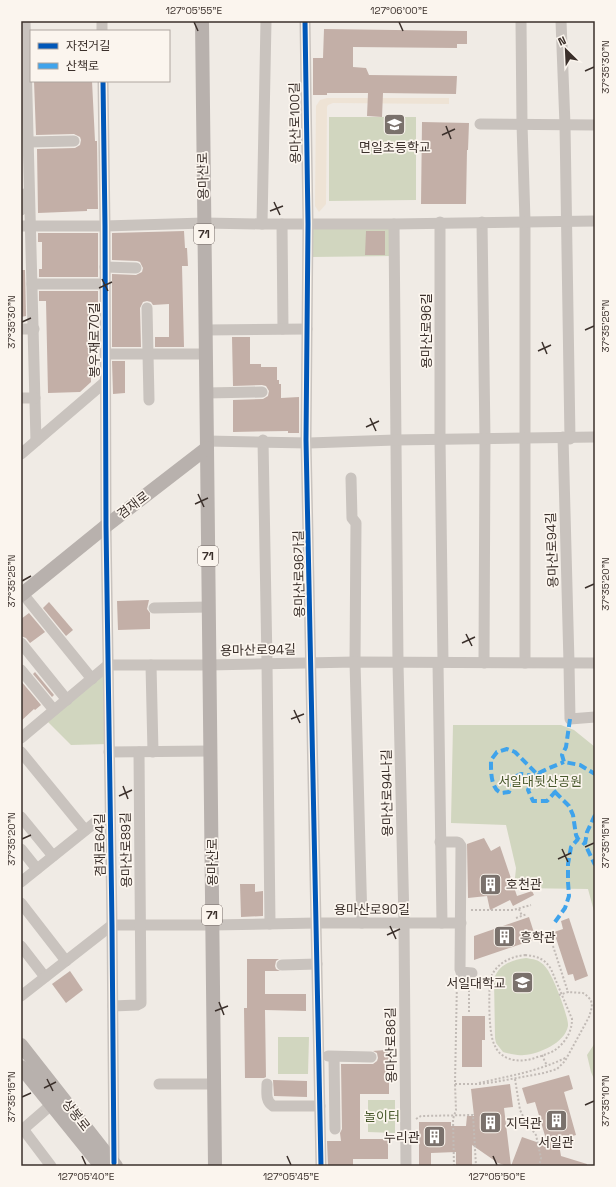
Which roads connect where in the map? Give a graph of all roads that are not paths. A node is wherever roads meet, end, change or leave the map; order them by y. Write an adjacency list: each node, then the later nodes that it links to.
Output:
1 (25, 21): 7 (street)
2 (202, 21): 23 (main road, 용마산로 / 71)
3 (266, 21): 24 (street)
4 (305, 21): 26 (street, 용마산로100길)
5 (521, 21): 11 (street)
6 (560, 21): 12 (street, 용마산로94길)
7 (29, 62): 15 (street)
8 (103, 82): 29 (street, 봉우재로70길)
9 (21, 109): 17 (street)
10 (480, 124): 11 (street)
11 (522, 124): 12 (street); 18 (street)
12 (565, 125): 13 (street); 19 (street, 용마산로94길)
13 (595, 125)
14 (74, 141): 15 (street)
15 (29, 142): 28 (street)
16 (317, 209): 26 (street)
17 (21, 210)
18 (525, 221): 19 (street); 22 (street); 50 (street, 용마산로94길)
19 (566, 221): 20 (street); 51 (street, 용마산로94길)
20 (595, 221)
21 (440, 222): 22 (street); 27 (street); 54 (street, 용마산로96길)
22 (482, 222): 52 (street)
23 (204, 223): 24 (street); 29 (street); 39 (main road, 용마산로 / 71)
24 (262, 224): 25 (street)
25 (282, 224): 26 (street); 37 (street)
26 (308, 224): 27 (street); 38 (street, 용마산로96가길)
27 (394, 224): 53 (street)
28 (26, 226): 29 (street); 32 (street)
29 (105, 226): 30 (street, 봉우재로70길)
30 (105, 268): 31 (street); 33 (street, 봉우재로70길)
31 (136, 268)
32 (32, 284): 33 (street, 봉우재로70길); 36 (street)
33 (105, 284): 40 (street, 봉우재로70길)
34 (147, 308): 41 (street)
35 (21, 329): 36 (street)
36 (34, 329): 47 (street)
37 (283, 329): 38 (street); 39 (street)
38 (307, 329): 57 (street, 용마산로96가길)
39 (205, 330): 42 (main road, 용마산로 / 71)
40 (105, 354): 41 (street); 43 (street, 봉우재로70길)
41 (148, 354): 42 (street); 48 (street)
42 (206, 354): 45 (main road, 용마산로 / 71)
43 (105, 382): 55 (street); 61 (street, 봉우재로70길)
44 (262, 392): 45 (street)
45 (206, 393): 58 (main road, 용마산로 / 71)
46 (21, 398): 47 (street)
47 (35, 398): 55 (street)
48 (149, 400)
49 (595, 437): 51 (street)
50 (525, 438): 51 (street); 52 (street); 72 (street, 용마산로94길)
51 (568, 438): 73 (street, 용마산로94길)
52 (486, 439): 54 (street); 71 (street)
53 (395, 440): 54 (street); 57 (street); 70 (street)
54 (440, 440): 68 (street)
55 (36, 441): 59 (street)
56 (263, 441): 57 (street); 58 (street); 69 (street)
57 (306, 443): 66 (street, 용마산로96가길)
58 (207, 445): 61 (main road, 겸재로); 63 (main road, 용마산로 / 71)
59 (21, 454)
60 (351, 478): 67 (street)
61 (106, 526): 62 (main road, 겸재로); 75 (street, 겸재로64길)
62 (22, 594): 79 (street, 겸재로)
63 (209, 607): 64 (street); 77 (main road, 용마산로 / 71)
64 (154, 608)
65 (21, 644): 80 (street)
66 (312, 662): 67 (street, 용마산로94길); 69 (street, 용마산로94길); 98 (street, 용마산로96가길)
67 (356, 662): 70 (street, 용마산로94길); 99 (street)
68 (440, 662): 70 (street, 용마산로94길); 71 (street, 용마산로94길); 92 (street)
69 (267, 663): 77 (street, 용마산로94길); 103 (street)
70 (398, 663): 100 (street, 용마산로94나길)
71 (484, 663): 72 (street, 용마산로94길)
72 (525, 663): 73 (street, 용마산로94길)
73 (569, 663): 74 (street, 용마산로94길); 82 (street, 용마산로94길)
74 (595, 663)
75 (108, 665): 76 (street, 용마산로94길); 79 (street); 86 (street, 겸재로64길)
76 (151, 665): 77 (street, 용마산로94길); 88 (street)
77 (209, 665): 84 (main road, 용마산로 / 71)
78 (21, 670): 81 (street)
79 (92, 679): 80 (street)
80 (67, 700): 81 (street)
81 (54, 710): 83 (street)
82 (595, 717)
83 (22, 736)
84 (210, 751): 88 (street); 106 (main road, 용마산로 / 71)
85 (21, 752): 91 (street)
86 (109, 752): 87 (street); 90 (street, 겸재로64길)
87 (139, 752): 88 (street); 105 (street, 용마산로89길)
88 (153, 752)
89 (21, 817): 94 (street)
90 (110, 819): 91 (street, 겸재로64길); 104 (street, 겸재로64길)
91 (85, 830): 94 (street, 겸재로64길)
92 (440, 842): 101 (street); 102 (street)
93 (21, 849): 95 (street)
94 (53, 856): 95 (street, 겸재로64길)
95 (37, 869): 96 (street, 겸재로64길)
96 (21, 882)
97 (21, 903): 108 (street)
98 (316, 923): 99 (street, 용마산로90길); 103 (street, 용마산로90길); 109 (street, 용마산로96가길)
99 (362, 923): 100 (street, 용마산로90길)
100 (404, 923): 101 (street, 용마산로90길); 131 (street, 용마산로86길)
101 (442, 923): 102 (street, 용마산로90길)
102 (460, 923): 111 (street)
103 (270, 924): 106 (street, 용마산로90길)
104 (112, 925): 105 (street); 108 (street); 114 (street, 겸재로64길)
105 (140, 925): 106 (street); 114 (street, 용마산로89길)
106 (212, 925): 121 (main road, 용마산로 / 71)
107 (21, 946): 112 (street)
108 (66, 961): 112 (street)
109 (316, 964): 110 (street); 116 (street, 용마산로96가길)
110 (282, 965)
111 (471, 975)
112 (45, 977): 113 (street)
113 (21, 996)
114 (113, 1006): 127 (street, 겸재로64길)
115 (21, 1045): 127 (main road, 상봉로)
116 (318, 1056): 117 (street); 124 (street, 용마산로96가길)
117 (334, 1056): 118 (street); 125 (street)
118 (371, 1057)
119 (21, 1067): 123 (main road, 상봉로)
120 (159, 1084): 121 (street)
121 (214, 1084): 129 (main road, 용마산로 / 71)
122 (267, 1084): 124 (street)
123 (51, 1105): 126 (street); 127 (main road, 상봉로)
124 (320, 1106): 130 (street, 용마산로96가길)
125 (335, 1129)
126 (22, 1130): 128 (street)
127 (110, 1165)
128 (51, 1166)
129 (215, 1166)
130 (321, 1166)
131 (406, 1166)

